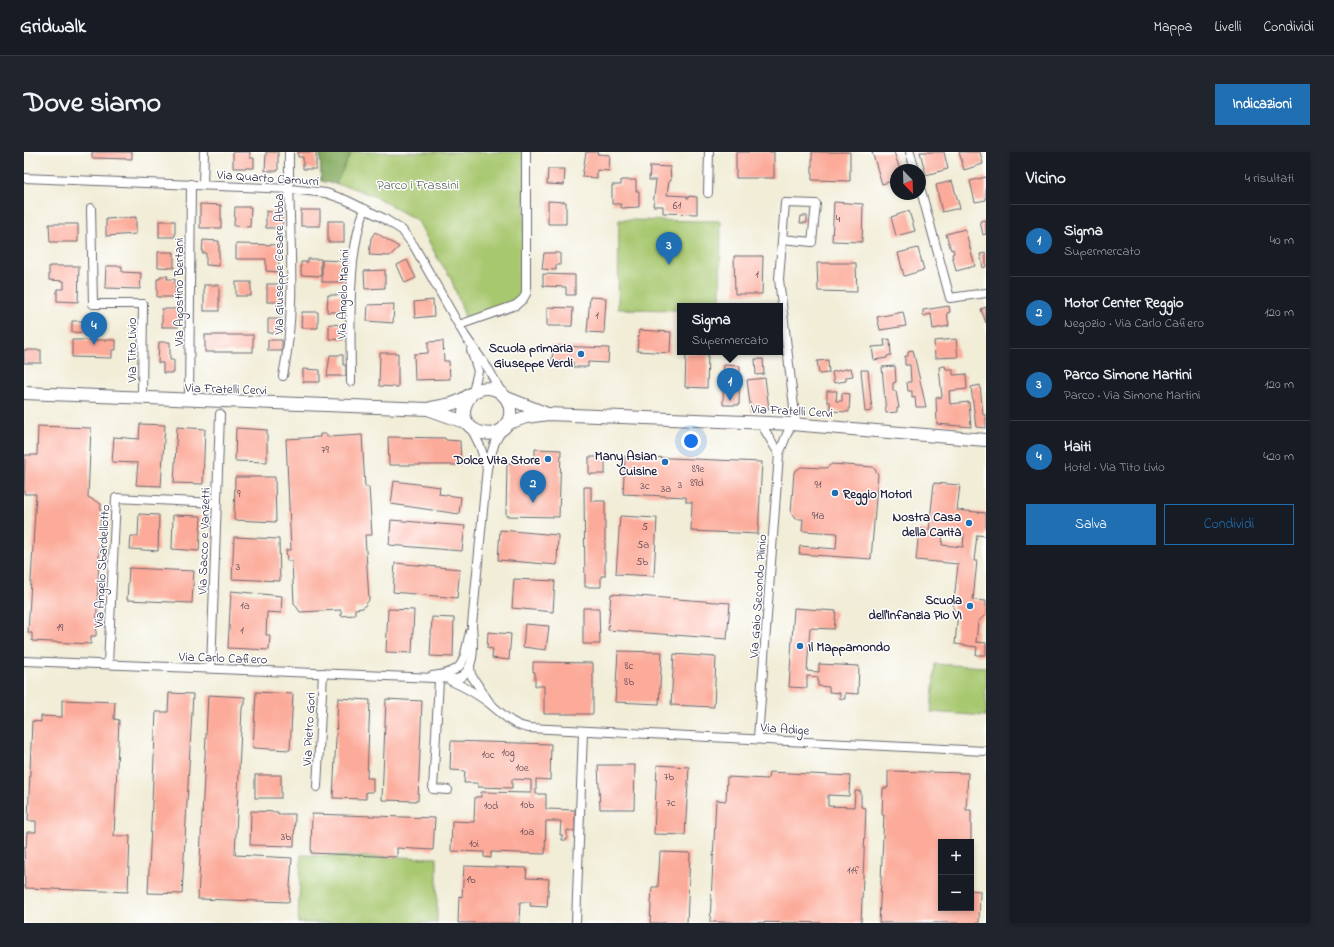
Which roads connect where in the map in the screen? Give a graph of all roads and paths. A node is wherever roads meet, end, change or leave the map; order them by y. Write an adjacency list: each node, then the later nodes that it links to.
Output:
1 (204, 152): 9 (street)
2 (289, 152): 10 (street, Via Giuseppe Cesare Abba)
3 (526, 152): 19 (street)
4 (709, 152): 11 (street)
5 (910, 152): 6 (street)
6 (913, 164)
7 (24, 178): 8 (street, Via Quarto Camurri)
8 (192, 184): 9 (street, Via Quarto Camurri); 27 (street, Via Agostino Bertani)
9 (203, 184): 10 (street, Via Quarto Camurri)
10 (290, 189): 14 (street, Via Quarto Camurri); 21 (street, Via Giuseppe Cesare Abba)
11 (708, 193)
12 (924, 200): 16 (street)
13 (91, 208): 26 (street, Via Tito Livio)
14 (365, 209): 19 (street, Via Quarto Camurri); 22 (street, Via Angelo Manini)
15 (782, 239): 15 (street); 17 (street)
16 (986, 293)
17 (781, 303)
18 (783, 320): 32 (street)
19 (459, 325): 20 (street, Via Quarto Camurri)
20 (465, 336): 24 (street, Via Quarto Camurri); 25 (street, Via Quarto Camurri)
21 (283, 376)
22 (351, 382)
23 (24, 393): 26 (main road, Via Fratelli Cervi)
24 (472, 393): 25 (main road, Via Fratelli Cervi); 28 (main road, Via Fratelli Cervi); 33 (main road)
25 (504, 395): 30 (main road, Via Fratelli Cervi); 34 (main road)
26 (142, 398): 27 (main road, Via Fratelli Cervi)
27 (189, 401): 28 (main road, Via Fratelli Cervi)
28 (428, 409): 33 (main road, Via Fratelli Cervi)
29 (220, 414): 38 (street, Via Sacco e Vanzetti)
30 (548, 414): 31 (main road, Via Fratelli Cervi); 34 (main road, Via Fratelli Cervi)
31 (760, 422): 32 (main road, Via Fratelli Cervi); 36 (street)
32 (793, 424): 35 (main road, Via Fratelli Cervi); 36 (street, Via Gaio Secondo Plinio)
33 (469, 425): 34 (main road, Via Fratelli Cervi); 37 (street, Via Carlo Cafiero)
34 (505, 426): 37 (street, Via Carlo Cafiero)
35 (986, 440)
36 (778, 454): 50 (street, Via Gaio Secondo Plinio)
37 (487, 468): 39 (street, Via Carlo Cafiero)
38 (216, 503): 41 (street, Via Angelo Sbardellotto); 43 (street, Via Sacco e Vanzetti)
39 (472, 625): 42 (street, Via Carlo Cafiero); 45 (street, Via Carlo Cafiero)
40 (24, 661): 41 (street, Via Carlo Cafiero)
41 (108, 664): 43 (street, Via Carlo Cafiero)
42 (470, 667): 47 (street, Via Carlo Cafiero); 48 (street, Via Adige)
43 (211, 668): 44 (street, Via Carlo Cafiero)
44 (323, 673): 45 (street, Via Carlo Cafiero); 52 (street, Via Pietro Gori)
45 (422, 677): 46 (street, Via Carlo Cafiero)
46 (439, 680): 47 (street, Via Carlo Cafiero); 53 (street)
47 (450, 680): 48 (street, Via Adige)
48 (490, 704): 49 (street, Via Adige)
49 (583, 732): 50 (street, Via Adige); 54 (street)
50 (758, 738): 51 (street, Via Adige)
51 (986, 749)
52 (317, 787)
53 (448, 790)
54 (576, 923)

